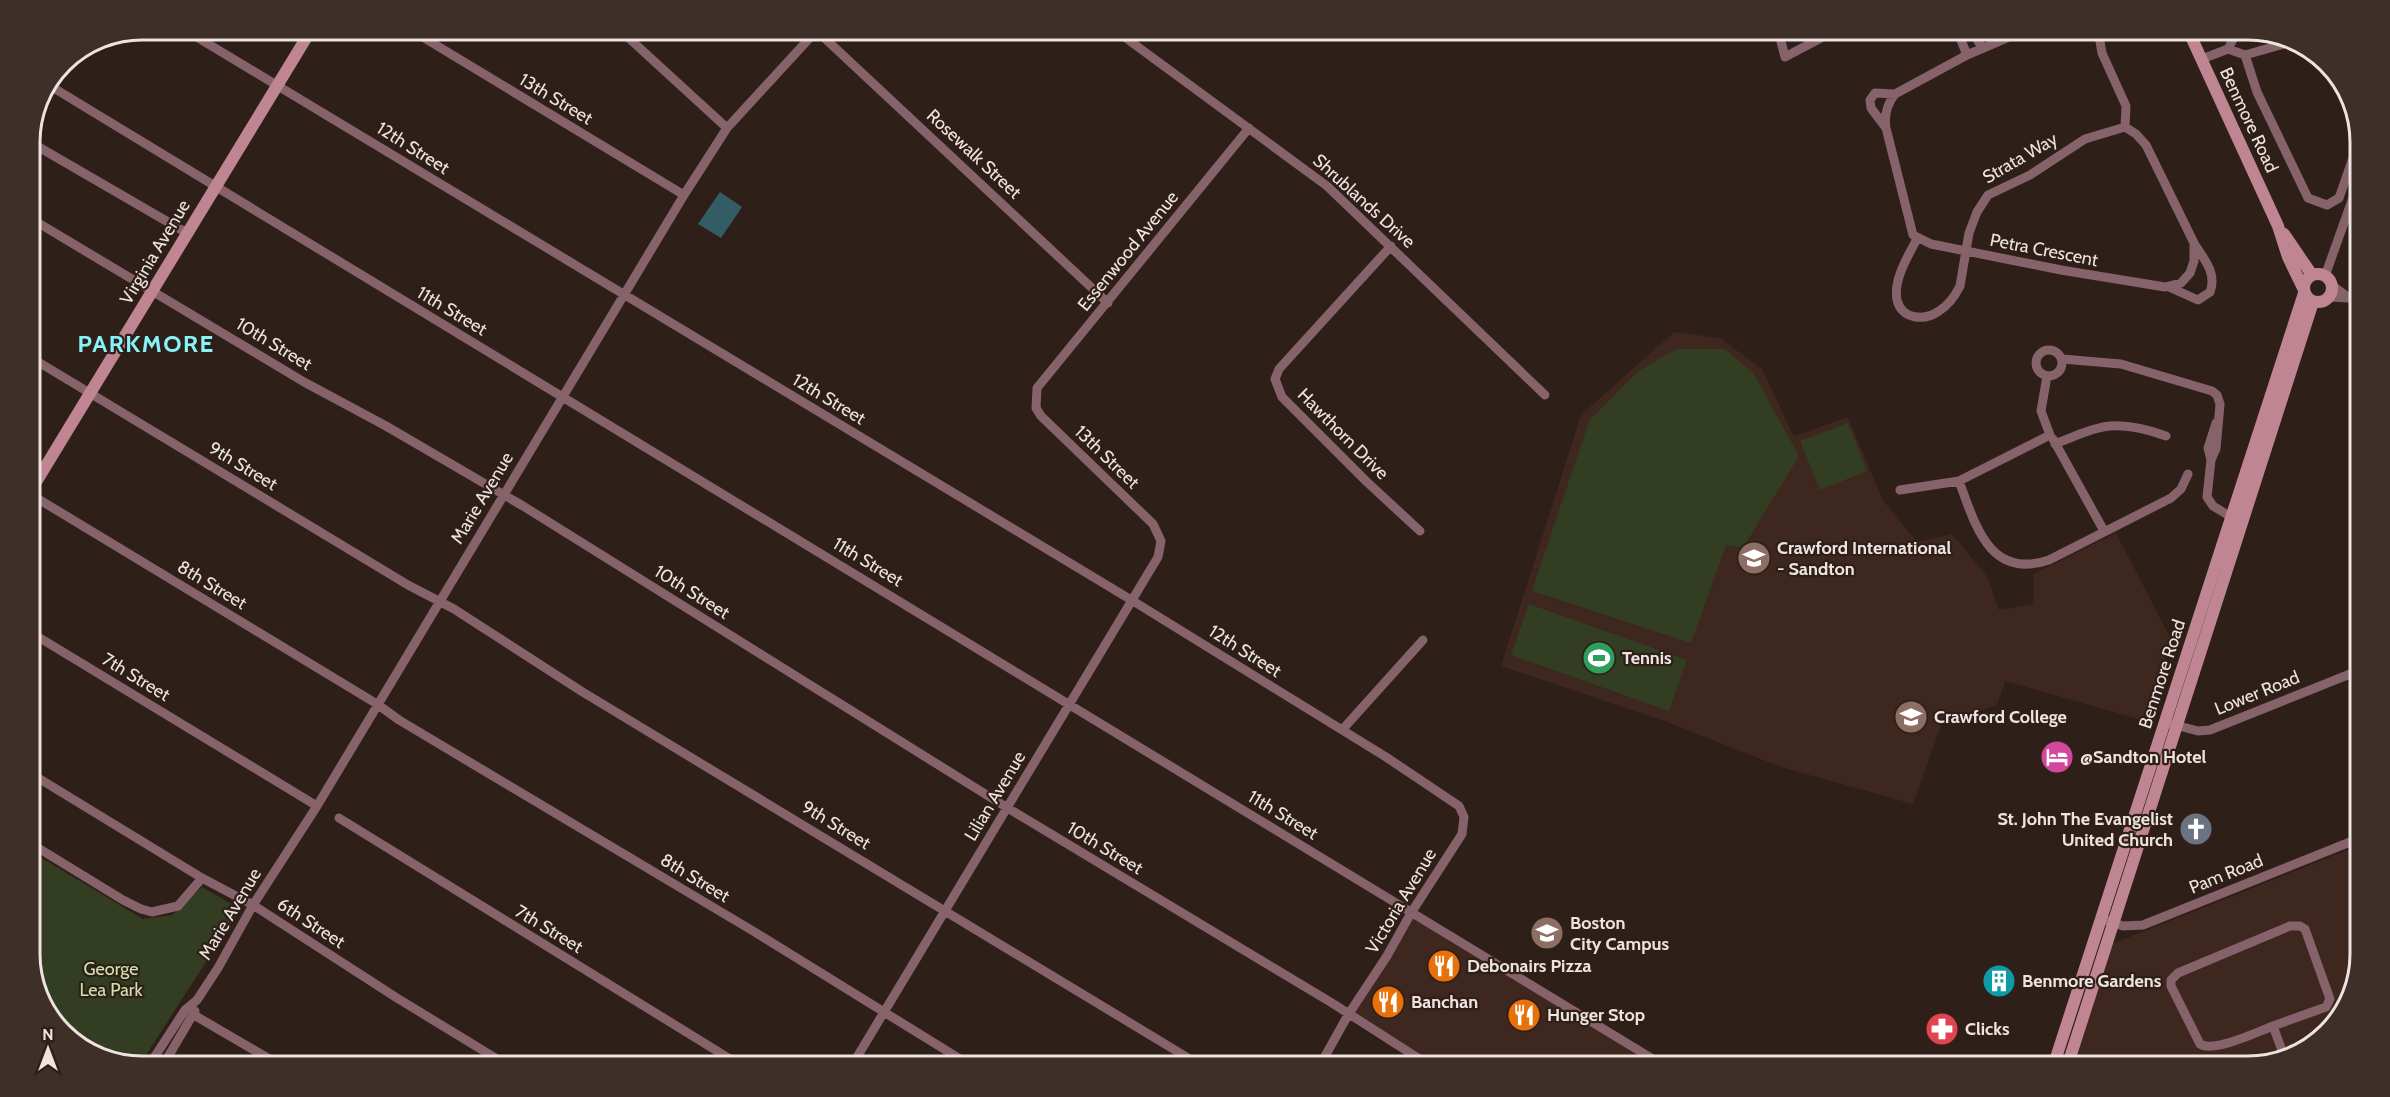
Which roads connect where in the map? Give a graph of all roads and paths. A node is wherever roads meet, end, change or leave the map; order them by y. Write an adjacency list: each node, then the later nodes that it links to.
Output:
1 (202, 40): 22 (street, 12th Street)
2 (305, 40): 22 (street, Virginia Avenue)
3 (428, 40): 32 (street, 13th Street)
4 (631, 40): 26 (street)
5 (808, 40): 26 (street, Marie Avenue)
6 (828, 40): 48 (street, Rosewalk Street)
7 (1128, 40): 27 (street, Shrublands Drive)
8 (1781, 40): 9 (street)
9 (1817, 40)
10 (1961, 40): 19 (street)
11 (1978, 40): 17 (street)
12 (2002, 40): 17 (street)
13 (2100, 40): 25 (street)
14 (2193, 40): 21 (street, Benmore Road)
15 (2233, 40): 18 (street)
16 (2279, 45): 20 (street)
17 (1982, 49): 19 (street)
18 (2228, 49): 20 (street); 21 (street)
19 (1967, 55): 24 (street)
20 (2245, 55): 30 (street)
21 (2202, 59): 35 (street, Benmore Road)
22 (278, 86): 31 (street, Virginia Avenue); 45 (street, 12th Street)
23 (56, 89): 31 (street, 11th Street)
24 (1895, 94): 28 (street); 28 (street)
25 (2125, 127): 38 (street); 40 (street, Strata Way)
26 (727, 128): 32 (street, Marie Avenue)
27 (1248, 128): 39 (street, Shrublands Drive); 48 (street, Essenwood Avenue)
28 (1886, 128): 37 (street)
29 (41, 147): 36 (street)
30 (2349, 169)
31 (216, 187): 36 (street, Virginia Avenue); 55 (street, 11th Street)
32 (684, 195): 45 (street, Marie Avenue)
33 (2349, 211): 41 (street)
34 (41, 225): 44 (street, 10th Street)
35 (2278, 226): 41 (street, Benmore Road); 43 (street, Benmore Road)
36 (187, 233): 44 (street, Virginia Avenue)
37 (1917, 239): 40 (street, Petra Crescent); 40 (street)
38 (2194, 243): 42 (street); 42 (street, Petra Crescent)
39 (1391, 246): 54 (street, Shrublands Drive); 66 (street, Hawthorn Drive)
40 (1966, 251): 42 (street, Petra Crescent)
41 (2325, 283): 43 (street); 46 (street); 47 (street)
42 (2169, 287)
43 (2304, 290): 47 (street); 65 (street, Benmore Road)
44 (153, 291): 52 (street, Virginia Avenue); 63 (street, 10th Street)
45 (625, 295): 55 (street, Marie Avenue); 69 (street, 12th Street)
46 (2349, 298)
47 (2313, 302): 65 (street, Benmore Road)
48 (1108, 303): 53 (street, Essenwood Avenue)
49 (2062, 359): 51 (street); 51 (street); 65 (street)
50 (41, 364): 52 (street, 9th Street)
51 (2047, 376): 56 (street)
52 (91, 394): 60 (street, Virginia Avenue); 70 (street, 9th Street)
53 (1035, 395): 68 (street, 13th Street)
54 (1545, 395)
55 (563, 397): 63 (street, Marie Avenue); 75 (street, 11th Street)
56 (2050, 435): 58 (street); 61 (street)
57 (2166, 436): 58 (street)
58 (2055, 444): 67 (street)
59 (2188, 474): 67 (street)
60 (41, 475)
61 (1959, 481): 62 (street); 67 (street)
62 (1900, 490)
63 (503, 495): 70 (street, Marie Avenue); 81 (street, 10th Street)
64 (41, 500): 74 (street, 8th Street)
65 (2237, 520): 76 (street, Benmore Road)
66 (1420, 531)
67 (2104, 531)
68 (1161, 541): 69 (street, Lilian Avenue)
69 (1133, 601): 75 (street, Lilian Avenue); 77 (street, 12th Street)
70 (439, 602): 74 (street, Marie Avenue); 87 (street, 9th Street)
71 (41, 640): 80 (street, 7th Street)
72 (1423, 640): 77 (street)
73 (2350, 674): 76 (street, Lower Road)
74 (377, 704): 80 (street, Marie Avenue); 91 (street, 8th Street)
75 (1069, 704): 81 (street, Lilian Avenue); 88 (street, 11th Street)
76 (2171, 724): 89 (street, Benmore Road)
77 (1342, 730): 79 (street, 12th Street)
78 (41, 780): 85 (street, 6th Street)
79 (1453, 802): 88 (street, Victoria Avenue)
80 (317, 806): 86 (street, Marie Avenue)
81 (1006, 807): 87 (street, Lilian Avenue); 93 (street, 10th Street)
82 (339, 818): 100 (street, 7th Street)
83 (2350, 842): 89 (street, Pam Road)
84 (41, 850): 85 (street)
85 (202, 878): 86 (street, 6th Street)
86 (253, 905): 90 (street, Marie Avenue); 99 (street, 6th Street)
87 (946, 911): 91 (street, Lilian Avenue); 103 (street, 9th Street)
88 (1412, 913): 93 (street, Victoria Avenue); 106 (street, 11th Street)
89 (2107, 921): 107 (street, Benmore Road); 108 (street, Benmore Road)
90 (197, 1000): 92 (street, Marie Avenue); 96 (street, Marie Avenue)
91 (883, 1012): 101 (street, Lilian Avenue); 102 (street, 8th Street)
92 (194, 1015): 97 (street, Marie Avenue); 98 (street)
93 (1348, 1015): 104 (street, Victoria Avenue); 105 (street)
94 (2273, 1026): 94 (street); 95 (street)
95 (2282, 1050)
96 (155, 1056)
97 (169, 1056)
98 (264, 1056)
99 (492, 1056)
100 (725, 1056)
101 (857, 1056)
102 (955, 1056)
103 (1185, 1056)
104 (1325, 1056)
105 (1414, 1056)
106 (1648, 1056)
107 (2057, 1056)
108 (2070, 1056)

